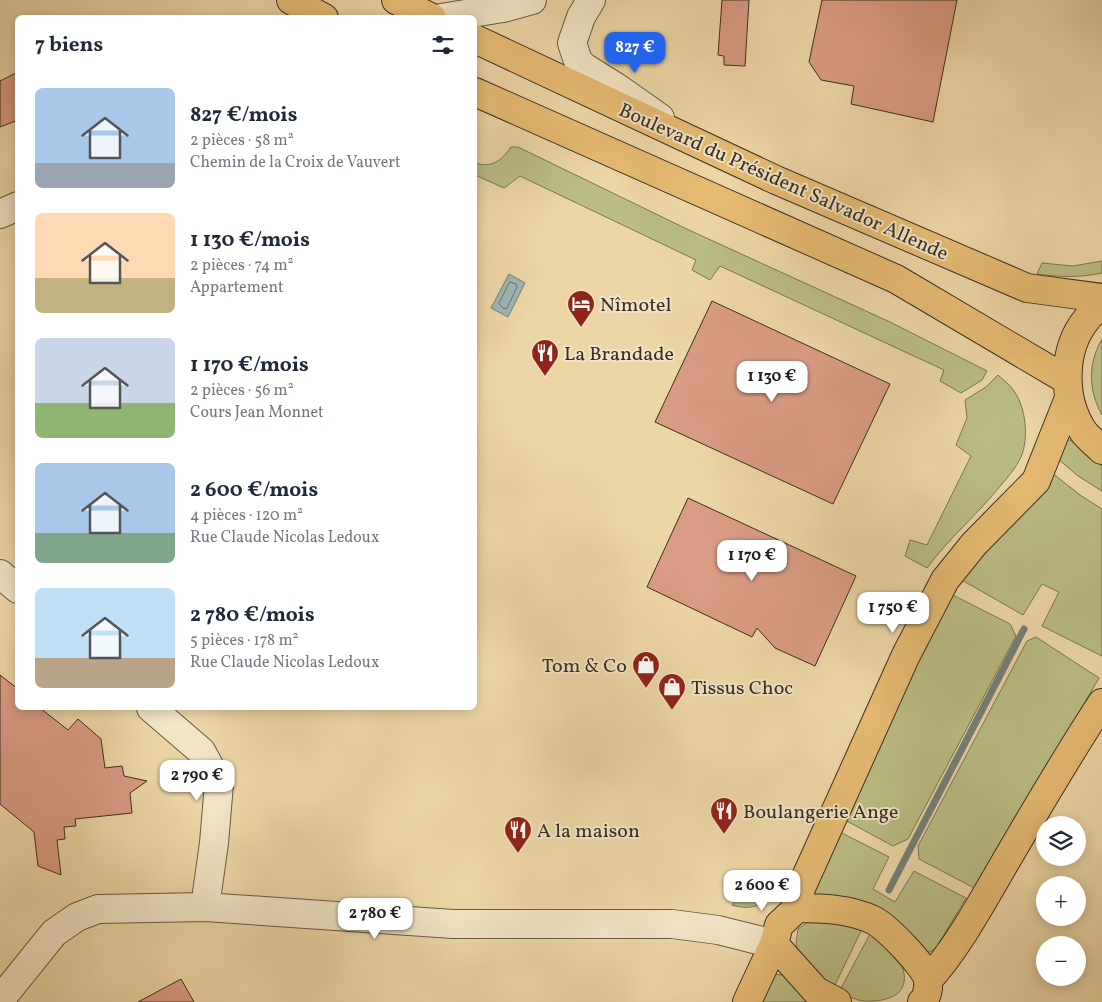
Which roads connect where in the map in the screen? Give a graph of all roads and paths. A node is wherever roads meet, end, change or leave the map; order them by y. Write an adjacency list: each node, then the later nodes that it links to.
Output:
1 (291, 0): 5 (main road)
2 (396, 0): 6 (main road)
3 (532, 0): 7 (street)
4 (591, 0): 10 (street)
5 (318, 15)
6 (426, 15)
7 (460, 15)
8 (477, 40): 10 (main road, Boulevard du Président Salvador Allende)
9 (477, 93): 15 (main road)
10 (694, 142): 13 (main road, Boulevard du Président Salvador Allende)
11 (15, 207): 12 (street)
12 (0, 214)
13 (1102, 298)
14 (1102, 303): 15 (main road)
15 (1068, 389): 16 (main road); 22 (main road)
16 (1102, 450)
17 (0, 574): 18 (street)
18 (15, 586)
19 (1102, 703): 24 (main road)
20 (154, 710): 21 (street)
21 (205, 907): 23 (street); 25 (street)
22 (797, 908): 23 (main road); 24 (main road)
23 (774, 944): 26 (main road); 27 (main road)
24 (927, 996)
25 (0, 1000)
26 (747, 1002)
27 (837, 1002)

